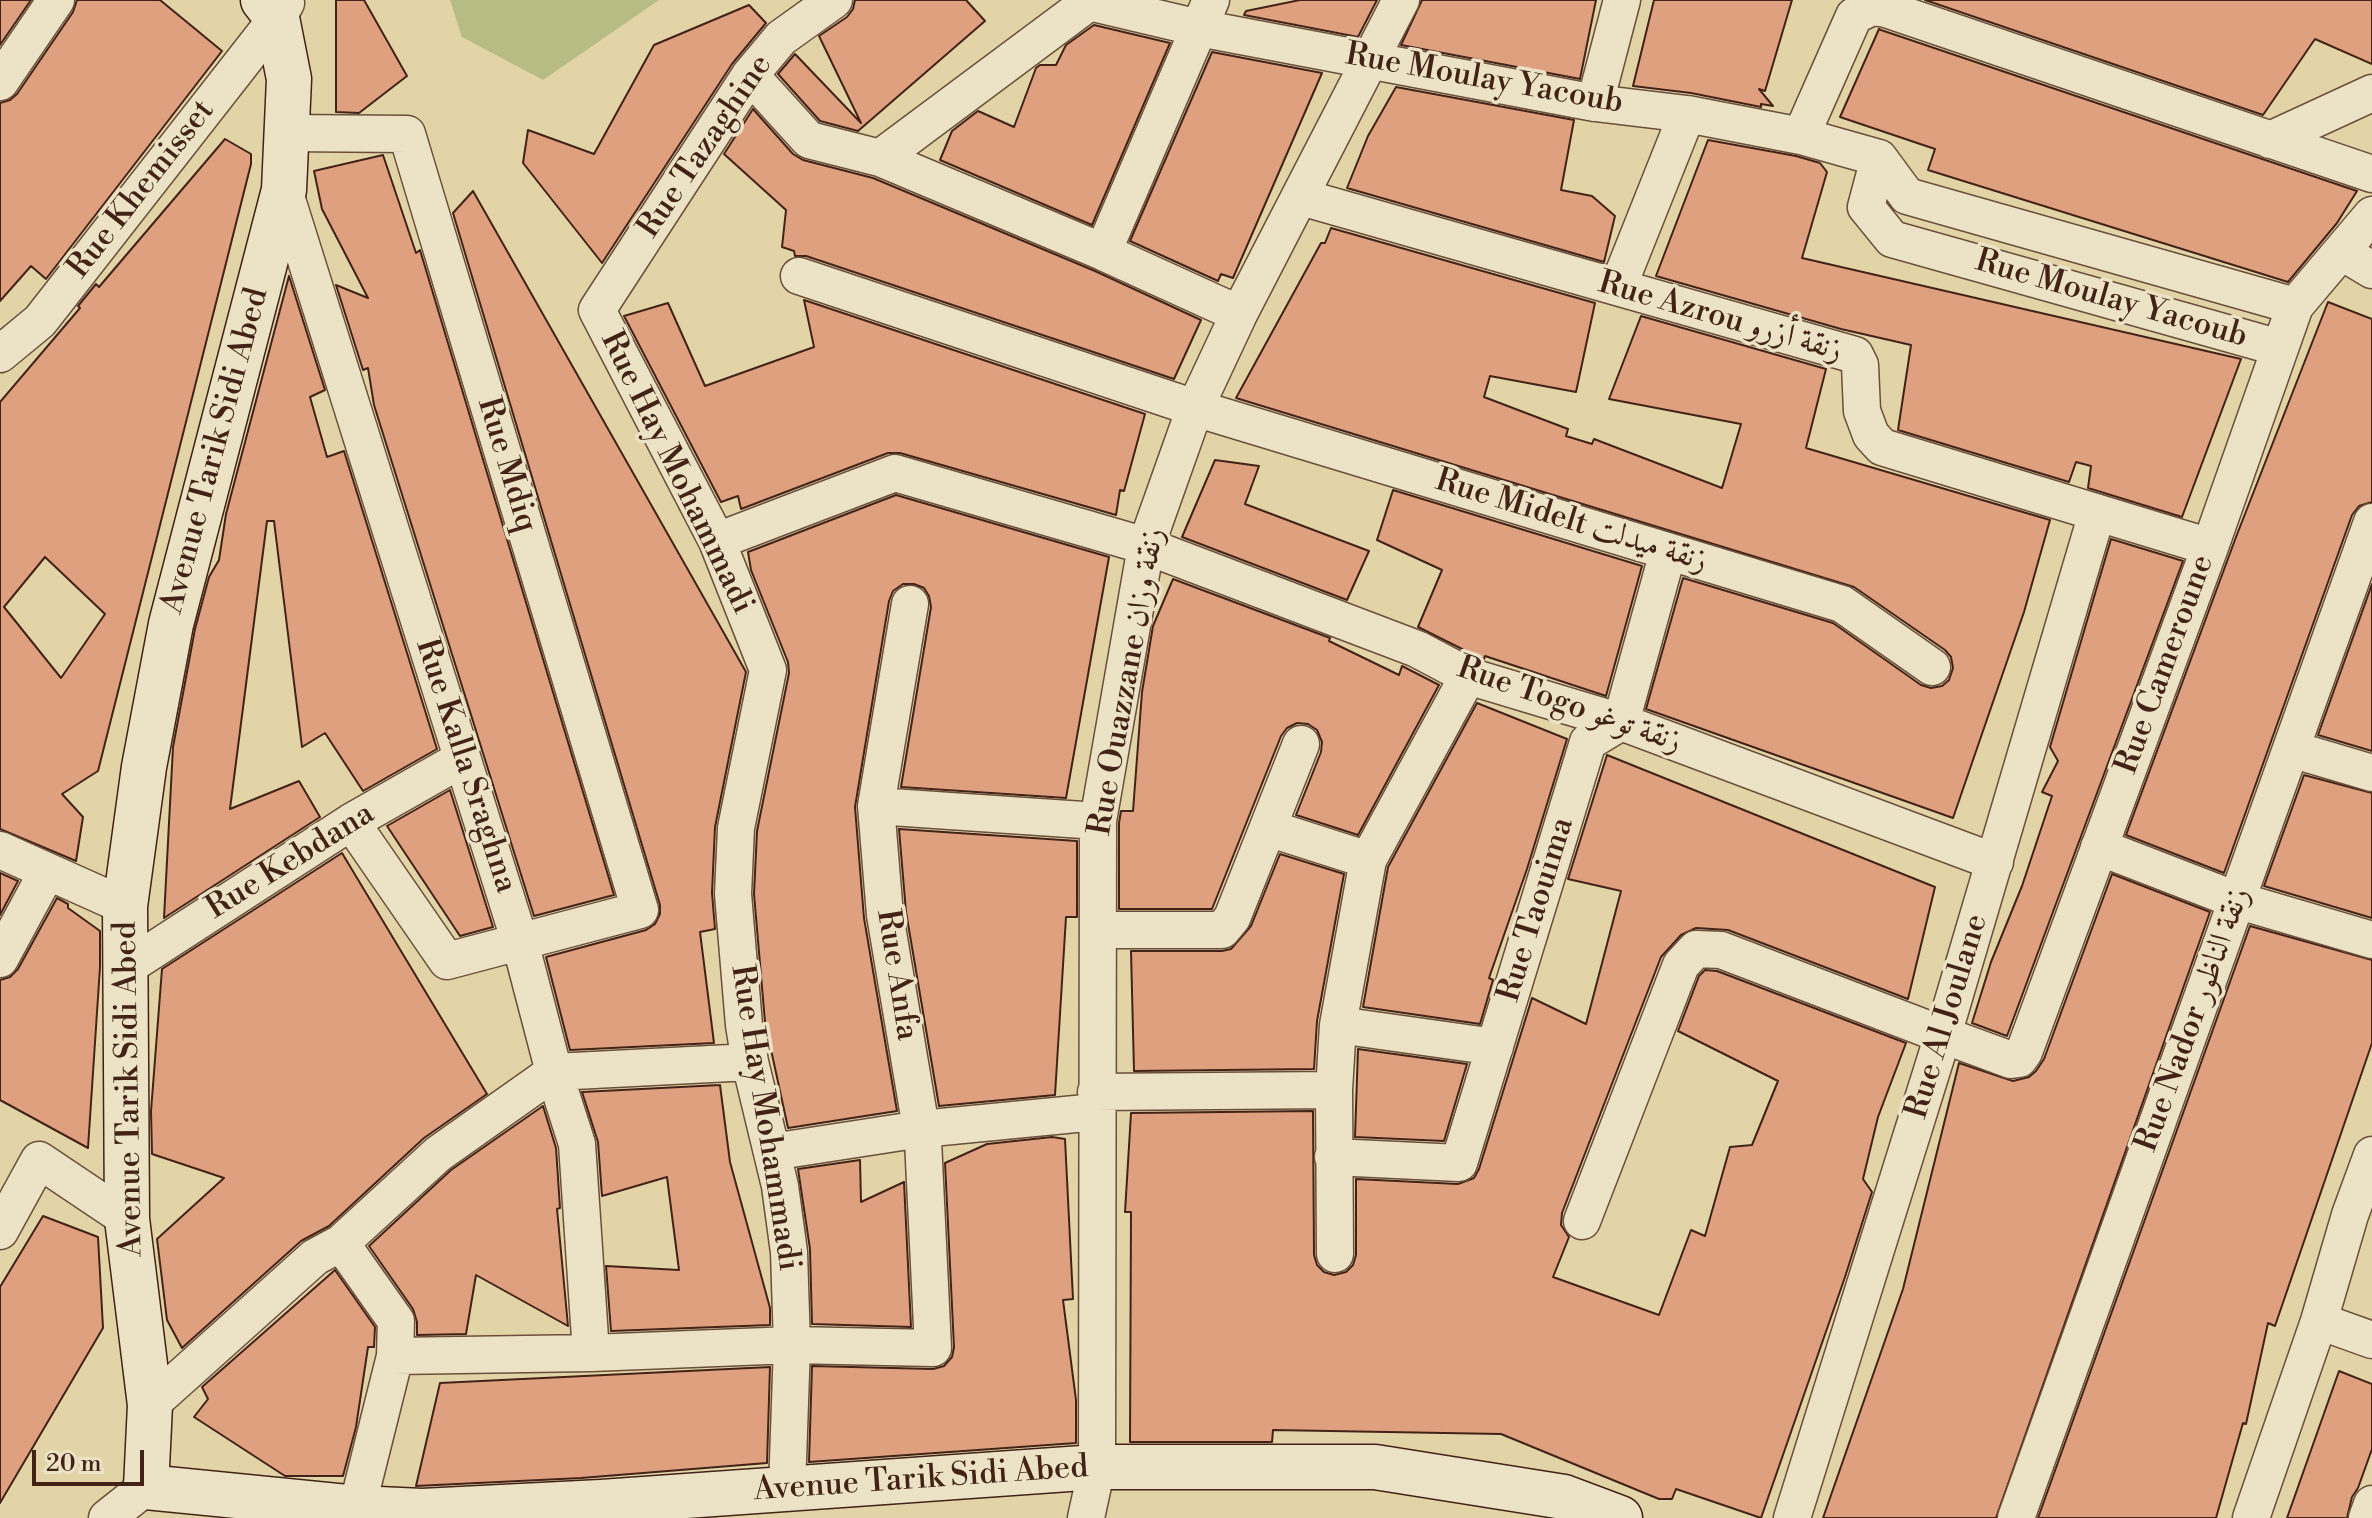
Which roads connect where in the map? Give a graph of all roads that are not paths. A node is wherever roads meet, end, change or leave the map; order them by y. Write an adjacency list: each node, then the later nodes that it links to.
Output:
1 (56, 0): 11 (street)
2 (834, 0): 10 (street, Rue Tazaghine)
3 (1401, 0): 9 (street, Rue Ouazzane زنقة وزان)
4 (1622, 0): 13 (street)
5 (1091, 1): 8 (street, Rue Moulay Yacoub); 18 (street)
6 (276, 6): 15 (street, Avenue Tarik Sidi Abed); 33 (street, Rue Khemisset)
7 (1843, 8): 16 (street); 17 (street)
8 (1205, 14): 9 (street, Rue Moulay Yacoub); 24 (street)
9 (1370, 60): 13 (street, Rue Moulay Yacoub); 22 (street, Rue Ouazzane زنقة وزان)
10 (750, 75): 18 (street); 30 (street, Rue Tazaghine)
11 (0, 82)
12 (2372, 93): 17 (street)
13 (1595, 103): 14 (street, Rue Moulay Yacoub)
14 (1687, 114): 16 (street, Rue Moulay Yacoub); 28 (street)
15 (287, 133): 21 (street, Avenue Tarik Sidi Abed); 62 (street, Rue Mdiq)
16 (1801, 136): 19 (street, Rue Moulay Yacoub)
17 (2270, 140): 20 (street)
18 (880, 158): 24 (street)
19 (1879, 158): 29 (street, Rue Moulay Yacoub); 32 (street, Rue Moulay Yacoub)
20 (2372, 174)
21 (284, 190): 47 (street, Rue Kalla Sraghna); 59 (street, Avenue Tarik Sidi Abed)
22 (1301, 197): 28 (street, Rue Azrou زنقة أزرو); 31 (street, Rue Ouazzane زنقة وزان)
23 (2372, 215): 25 (street, Rue Cameroune)
24 (1103, 252): 31 (street)
25 (2342, 252): 26 (street); 29 (street, Rue Cameroune)
26 (2372, 270)
27 (799, 276): 34 (street, Rue Midelt زنقة ميدلت)
28 (1618, 287): 35 (street, Rue Azrou زنقة أزرو)
29 (2295, 306): 32 (street, Rue Cameroune)
30 (597, 310): 37 (street, Rue Hay Mohammadi)
31 (1239, 314): 34 (street, Rue Ouazzane زنقة وزان)
32 (2280, 348): 39 (street, Rue Cameroune)
33 (0, 354)
34 (1195, 408): 38 (street, Rue Ouazzane زنقة وزان); 40 (street, Rue Midelt زنقة ميدلت)
35 (2097, 513): 39 (street, Rue Azrou زنقة أزرو); 56 (street, Rue Al Joulane)
36 (2372, 522): 46 (street, Rue Nador زنقة الناظور)
37 (717, 541): 38 (street, Rue Togo زنقة توغو); 68 (street, Rue Hay Mohammadi)
38 (1146, 546): 43 (street, Rue Togo زنقة توغو); 50 (street, Rue Ouazzane زنقة وزان)
39 (2210, 547): 53 (street, Rue Cameroune)
40 (1668, 552): 42 (street, Rue Midelt زنقة ميدلت); 44 (street)
41 (910, 604): 49 (street, Rue Anfa)
42 (1932, 667)
43 (1468, 676): 44 (street, Rue Togo زنقة توغو); 55 (street)
44 (1621, 722): 56 (street, Rue Togo زنقة توغو); 67 (street, Rue Taouima)
45 (1301, 744): 52 (street)
46 (2291, 749): 48 (street); 58 (street, Rue Nador زنقة الناظور)
47 (462, 759): 51 (street, Rue Kebdana); 62 (street, Rue Kalla Sraghna)
48 (2372, 773)
49 (876, 806): 50 (street); 72 (street, Rue Anfa)
50 (1098, 821): 60 (street, Rue Ouazzane زنقة وزان)
51 (351, 822): 62 (street); 64 (street, Rue Kebdana)
52 (1268, 828): 55 (street); 60 (street)
53 (2099, 847): 58 (street); 66 (street, Rue Cameroune)
54 (0, 850): 57 (street)
55 (1368, 860): 65 (street)
56 (1995, 862): 66 (street, Rue Al Joulane)
57 (47, 872): 59 (street); 63 (street)
58 (2236, 900): 61 (street); 98 (street, Rue Nador زنقة الناظور)
59 (125, 906): 64 (street, Avenue Tarik Sidi Abed)
60 (1098, 930): 71 (street, Rue Ouazzane زنقة وزان)
61 (2372, 940)
62 (520, 942): 69 (street, Rue Kalla Sraghna)
63 (0, 959)
64 (124, 969): 77 (street, Avenue Tarik Sidi Abed)
65 (1338, 1025): 67 (street); 70 (street)
66 (1943, 1035): 78 (street); 97 (street, Rue Al Joulane)
67 (1495, 1047): 75 (street, Rue Taouima)
68 (750, 1062): 69 (street); 73 (street, Rue Hay Mohammadi)
69 (554, 1072): 80 (street); 85 (street, Rue Kalla Sraghna)
70 (1334, 1090): 71 (street); 75 (street)
71 (1096, 1102): 72 (street); 88 (street, Rue Ouazzane زنقة وزان)
72 (921, 1129): 73 (street); 84 (street, Rue Anfa)
73 (772, 1152): 84 (street, Rue Hay Mohammadi)
74 (2372, 1155): 76 (street)
75 (1333, 1157): 81 (street)
76 (2361, 1218): 82 (street)
77 (127, 1219): 79 (street); 87 (street, Avenue Tarik Sidi Abed)
78 (1582, 1221)
79 (0, 1231)
80 (341, 1243): 86 (street); 87 (street)
81 (1335, 1254)
82 (2319, 1321): 83 (street); 99 (street)
83 (2372, 1340)
84 (792, 1345): 85 (street); 90 (street, Rue Hay Mohammadi)
85 (591, 1353): 86 (street)
86 (395, 1356): 92 (street)
87 (150, 1405): 89 (street, Avenue Tarik Sidi Abed)
88 (1097, 1467): 90 (street, Avenue Tarik Sidi Abed); 95 (street, Rue Ouazzane زنقة وزان); 96 (street, Avenue Tarik Sidi Abed)
89 (146, 1487): 92 (street, Avenue Tarik Sidi Abed); 94 (street)
90 (787, 1489): 93 (street, Avenue Tarik Sidi Abed)
91 (2372, 1504): 100 (street)
92 (334, 1510): 93 (street, Avenue Tarik Sidi Abed)
93 (594, 1510)
94 (107, 1518)
95 (1086, 1518)
96 (1620, 1518)
97 (1792, 1518)
98 (2016, 1518)
99 (2251, 1518)
100 (2367, 1518)

